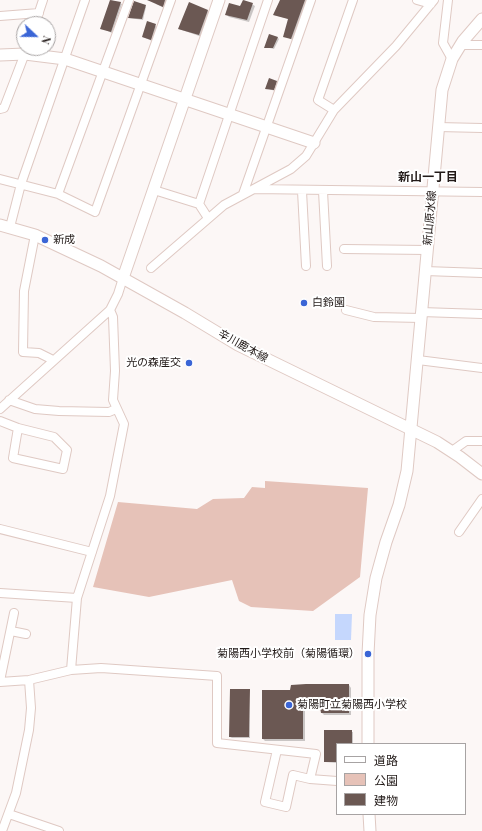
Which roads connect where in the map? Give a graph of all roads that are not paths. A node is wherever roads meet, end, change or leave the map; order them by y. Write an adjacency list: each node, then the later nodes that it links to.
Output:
1 (43, 0): 12 (street)
2 (85, 0): 22 (street)
3 (129, 0): 24 (street)
4 (171, 0): 25 (street)
5 (219, 0): 26 (street)
6 (268, 0): 29 (street)
7 (311, 0): 30 (street)
8 (353, 0): 28 (street)
9 (417, 0): 11 (street)
10 (448, 0): 23 (street)
11 (433, 2): 28 (street)
12 (39, 13): 13 (street); 14 (street)
13 (0, 16)
14 (38, 16)
15 (482, 19): 16 (street, 新山原水線)
16 (461, 45): 17 (street); 23 (street, 新山原水線)
17 (482, 46)
18 (16, 53): 19 (street)
19 (0, 55)
20 (24, 56): 27 (street)
21 (50, 56): 22 (street)
22 (65, 59): 24 (street); 35 (street)
23 (452, 59): 31 (street, 新山原水線)
24 (104, 71): 25 (street); 42 (street)
25 (141, 83): 26 (street); 42 (street)
26 (184, 98): 29 (street); 37 (street)
27 (0, 109)
28 (334, 110): 33 (street)
29 (230, 114): 30 (street); 44 (street)
30 (267, 127): 33 (street); 43 (street)
31 (438, 127): 32 (street); 40 (street, 新山原水線)
32 (482, 128)
33 (314, 143): 36 (street)
34 (0, 179): 35 (street)
35 (21, 184): 42 (street); 46 (street)
36 (253, 189): 39 (street); 43 (street)
37 (154, 190): 44 (street); 55 (street)
38 (323, 190): 39 (street); 40 (street); 51 (street)
39 (302, 191): 50 (street)
40 (432, 191): 41 (street); 49 (street, 新山原水線)
41 (482, 192)
42 (58, 194)
43 (243, 194): 45 (street)
44 (199, 204): 45 (street)
45 (208, 218): 52 (street)
46 (5, 226): 47 (street, 辛川鹿本線)
47 (35, 235): 55 (street, 辛川鹿本線); 60 (street)
48 (344, 249): 49 (street)
49 (427, 250): 53 (street, 新山原水線)
50 (306, 266)
51 (327, 266)
52 (151, 268)
53 (425, 271): 54 (street); 59 (street, 新山原水線)
54 (482, 273)
55 (123, 278): 56 (street); 68 (street, 辛川鹿本線)
56 (110, 310): 60 (street); 65 (street)
57 (346, 310): 59 (street)
58 (482, 314): 59 (street)
59 (421, 315): 61 (street, 新山原水線)
60 (53, 360): 63 (street)
61 (418, 360): 62 (street); 68 (street, 新山原水線)
62 (482, 368)
63 (9, 400): 64 (street); 65 (street)
64 (0, 409)
65 (116, 409): 75 (street)
66 (0, 421): 67 (street)
67 (18, 428): 67 (street)
68 (411, 428): 70 (street, 辛川鹿本線); 84 (street, 新山原水線)
69 (482, 441): 70 (street)
70 (452, 451): 71 (street, 辛川鹿本線)
71 (482, 474)
72 (482, 499): 74 (street)
73 (0, 529): 75 (street)
74 (459, 532)
75 (92, 552): 77 (street)
76 (0, 593): 77 (street)
77 (77, 598): 81 (street)
78 (14, 614): 79 (street)
79 (11, 631): 80 (street); 83 (street)
80 (26, 634)
81 (71, 670): 82 (street); 85 (street)
82 (29, 680): 83 (street); 88 (street)
83 (0, 681)
84 (368, 743)
85 (277, 750): 86 (street); 86 (street)
86 (310, 779): 87 (street)
87 (336, 781)
88 (9, 814): 90 (street); 91 (street)
89 (369, 815): 92 (street)
90 (2, 831)
91 (59, 831)
92 (370, 831)

